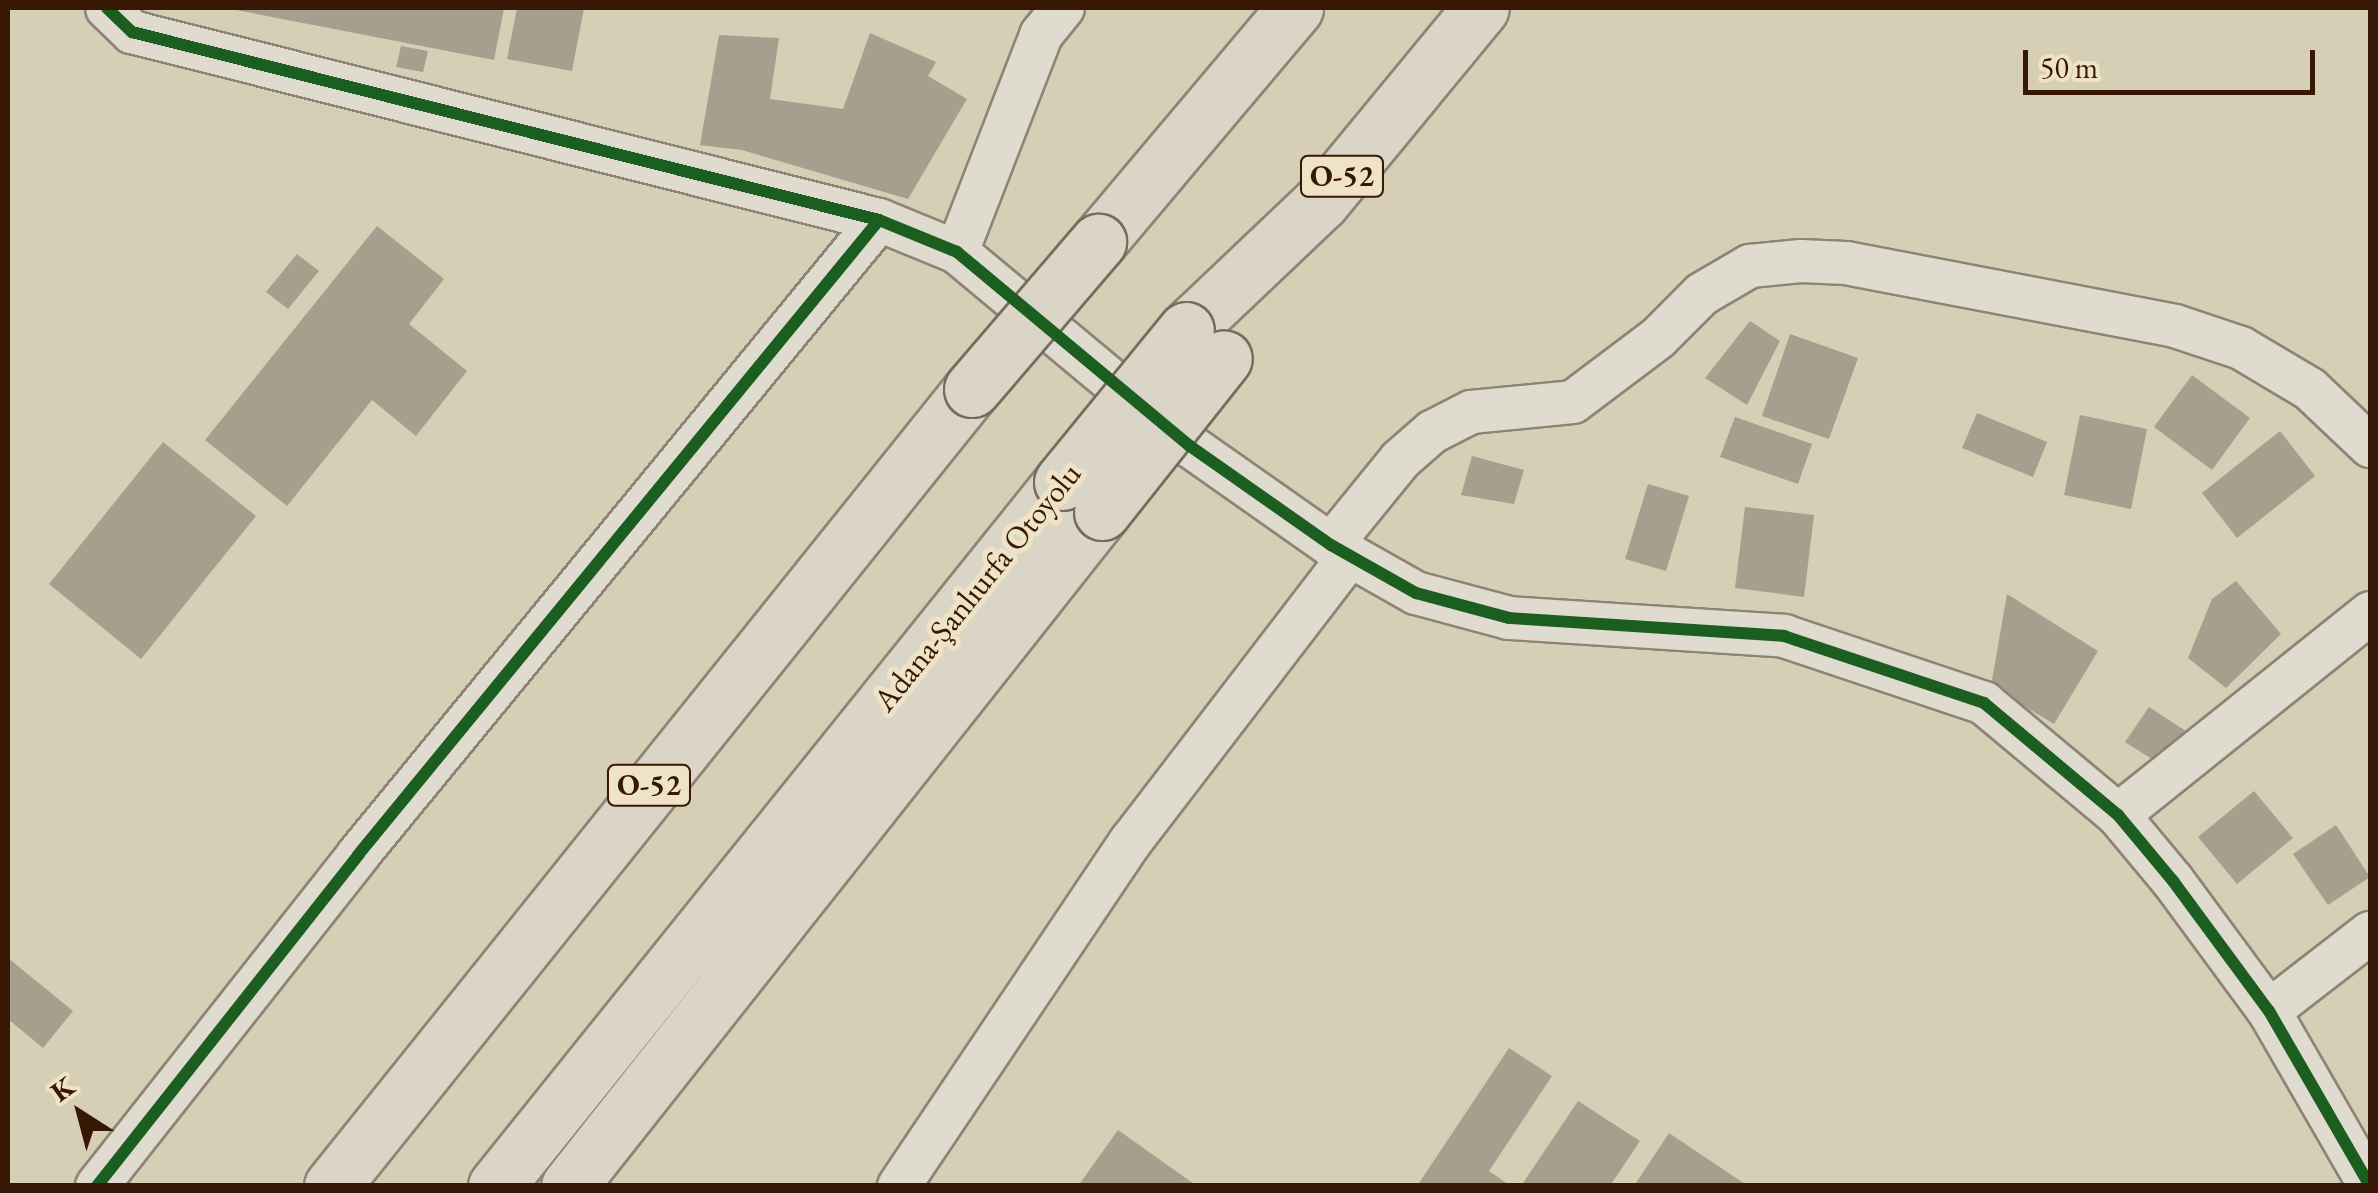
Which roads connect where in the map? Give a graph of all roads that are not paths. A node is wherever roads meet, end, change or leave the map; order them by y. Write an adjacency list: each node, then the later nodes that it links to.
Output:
1 (108, 8): 5 (street)
2 (1063, 8): 6 (street)
3 (1295, 8): 15 (highway, O-52, bridge)
4 (1481, 8): 8 (highway, Adana-Şanlıurfa Otoyolu / O-52, bridge)
5 (879, 220): 6 (street); 14 (street)
6 (957, 252): 9 (street)
7 (2370, 446): 9 (street)
8 (1082, 497): 16 (highway, Adana-Şanlıurfa Otoyolu / O-52); 17 (highway)
9 (1340, 550): 11 (street); 18 (street)
10 (2370, 613): 11 (street)
11 (2118, 814): 13 (street)
12 (2370, 933): 13 (street)
13 (2269, 1011): 19 (street)
14 (97, 1186)
15 (332, 1186)
16 (496, 1186)
17 (569, 1186)
18 (898, 1186)
19 (2370, 1186)

